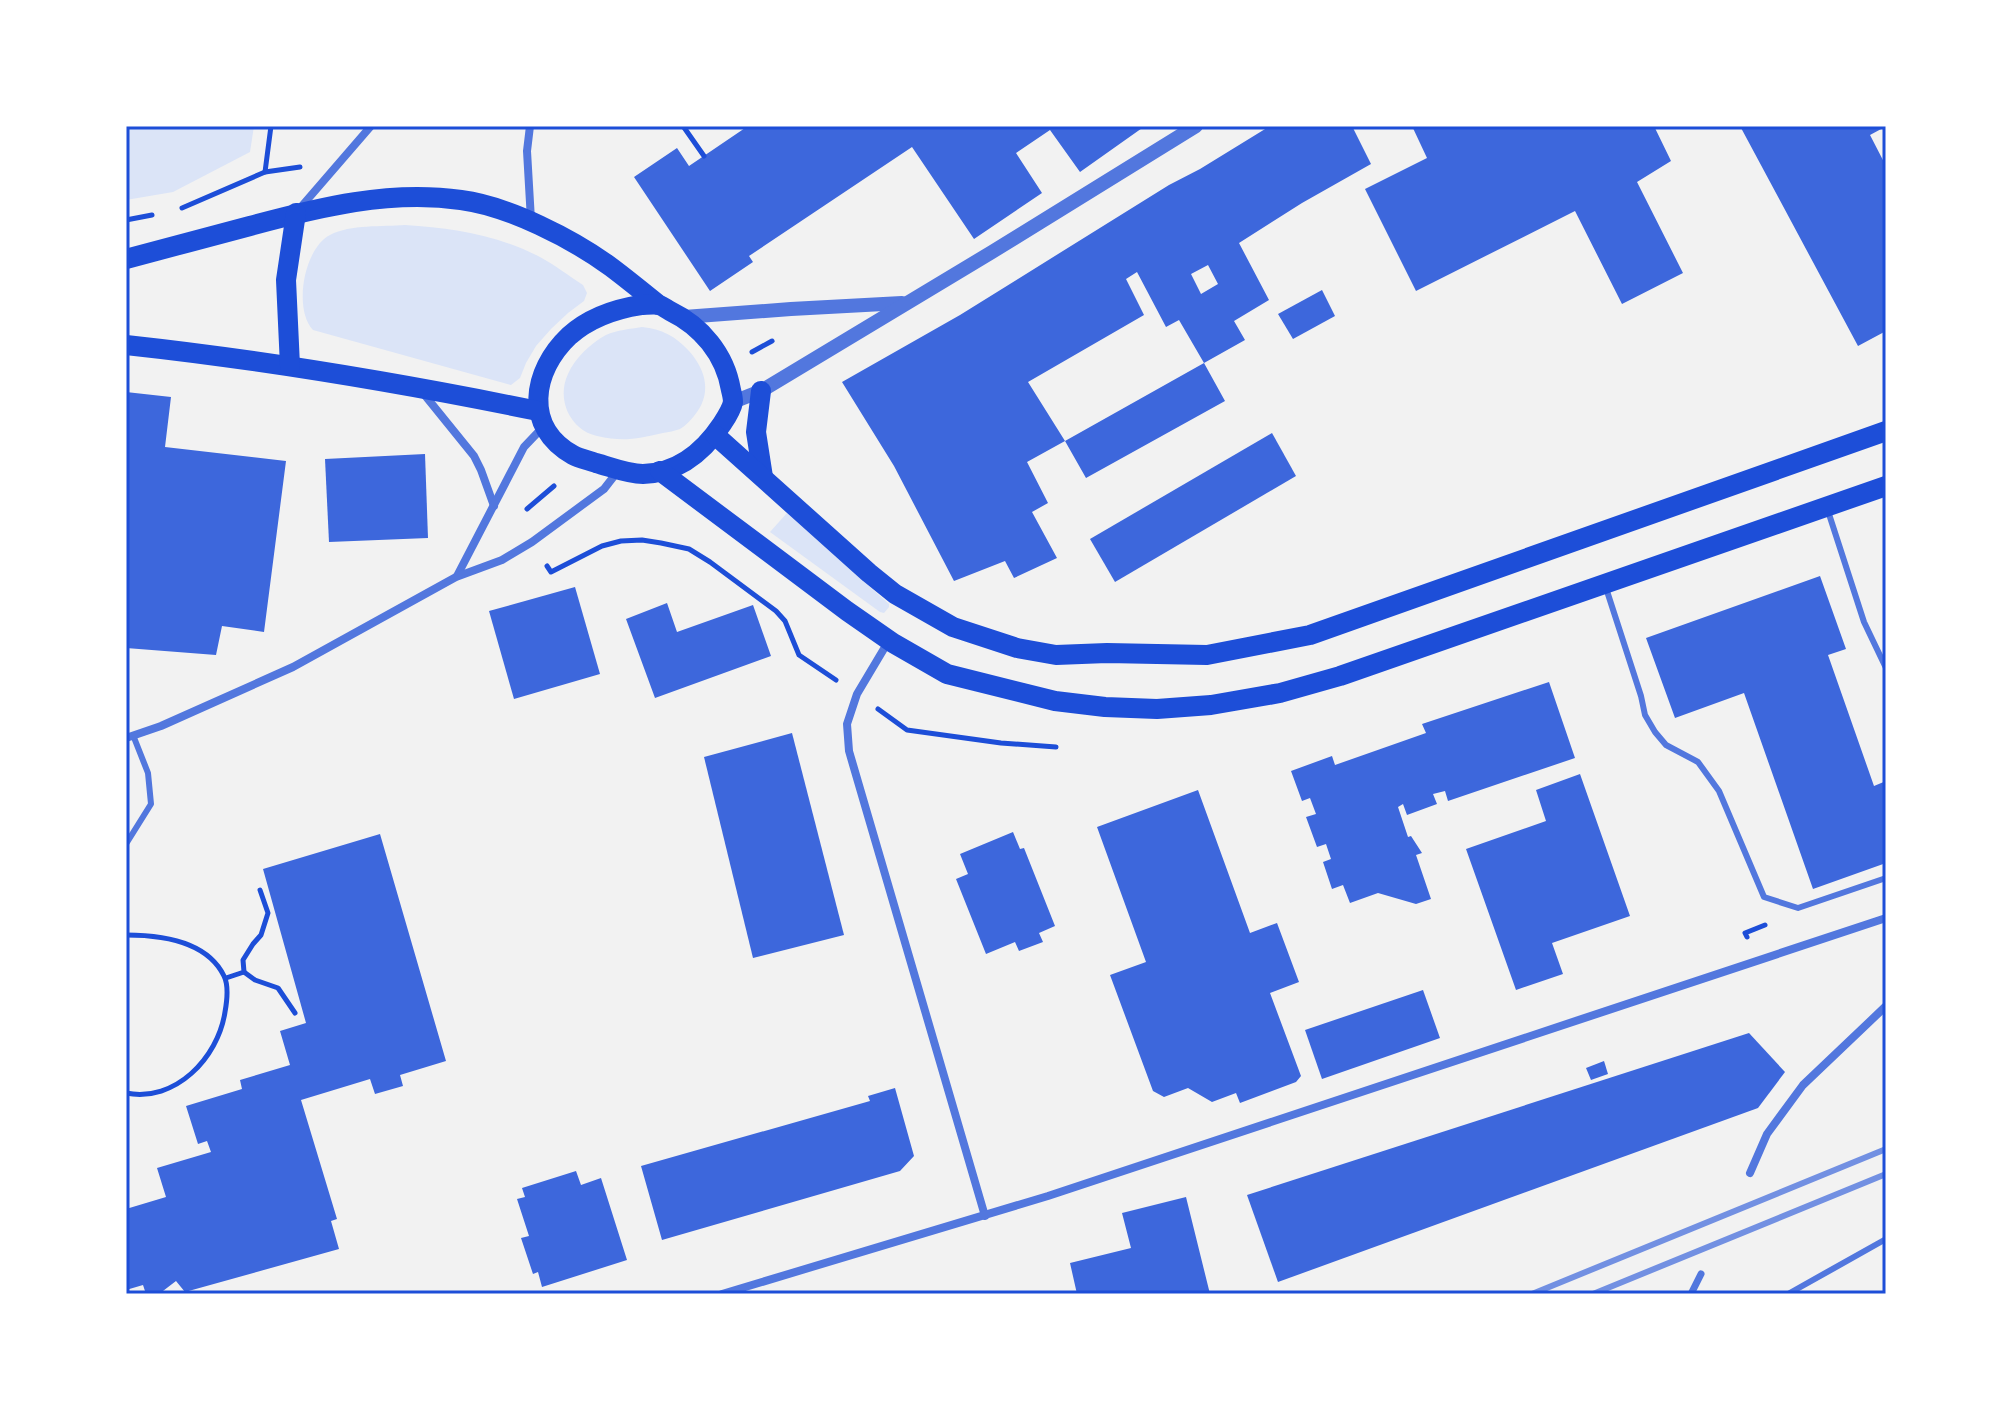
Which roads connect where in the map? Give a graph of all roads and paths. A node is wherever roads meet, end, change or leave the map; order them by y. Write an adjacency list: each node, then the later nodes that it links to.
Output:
1 (271, 126): 8 (path)
2 (371, 126): 7 (street)
3 (530, 126): 13 (street)
4 (683, 126): 6 (path)
5 (1196, 126): 15 (street)
6 (704, 156)
7 (339, 162): 8 (path); 11 (street)
8 (265, 172): 9 (path)
9 (176, 211)
10 (163, 213): 12 (path)
11 (296, 213): 13 (main road); 14 (main road); 21 (main road)
12 (126, 220)
13 (531, 221): 16 (main road)
14 (126, 259)
15 (906, 302): 17 (street); 23 (street)
16 (659, 305): 17 (main road); 25 (main road)
17 (684, 317): 24 (main road)
18 (780, 336): 20 (path)
19 (126, 345): 21 (main road)
20 (748, 355)
21 (290, 366): 22 (main road)
22 (418, 387): 25 (main road); 33 (street)
23 (761, 391): 24 (street); 30 (main road)
24 (733, 402): 27 (main road)
25 (541, 418): 28 (main road); 33 (street)
26 (1886, 431): 30 (main road)
27 (715, 435): 29 (main road); 30 (main road)
28 (618, 470): 29 (main road); 37 (street)
29 (660, 471): 39 (main road)
30 (763, 477)
31 (554, 486): 35 (path)
32 (1886, 486): 34 (main road)
33 (494, 506): 37 (street)
34 (1827, 507): 38 (main road); 40 (lane)
35 (525, 510)
36 (547, 566): 41 (path)
37 (456, 577): 42 (street)
38 (1605, 584): 39 (main road); 45 (lane)
39 (889, 640): 41 (street)
40 (1886, 668)
41 (857, 694): 43 (path); 55 (street)
42 (129, 736): 44 (lane)
43 (1056, 747)
44 (126, 844)
45 (1886, 878)
46 (260, 890): 49 (path)
47 (1886, 918): 55 (street)
48 (126, 935): 50 (path)
49 (244, 972): 50 (path); 52 (path)
50 (226, 978): 53 (path)
51 (1886, 1006): 54 (street)
52 (295, 1013)
53 (126, 1093)
54 (1750, 1173)
55 (985, 1216): 58 (street)
56 (1886, 1239): 60 (lane)
57 (1701, 1274): 59 (street)
58 (722, 1294)
59 (1691, 1294)
60 (1788, 1294)

